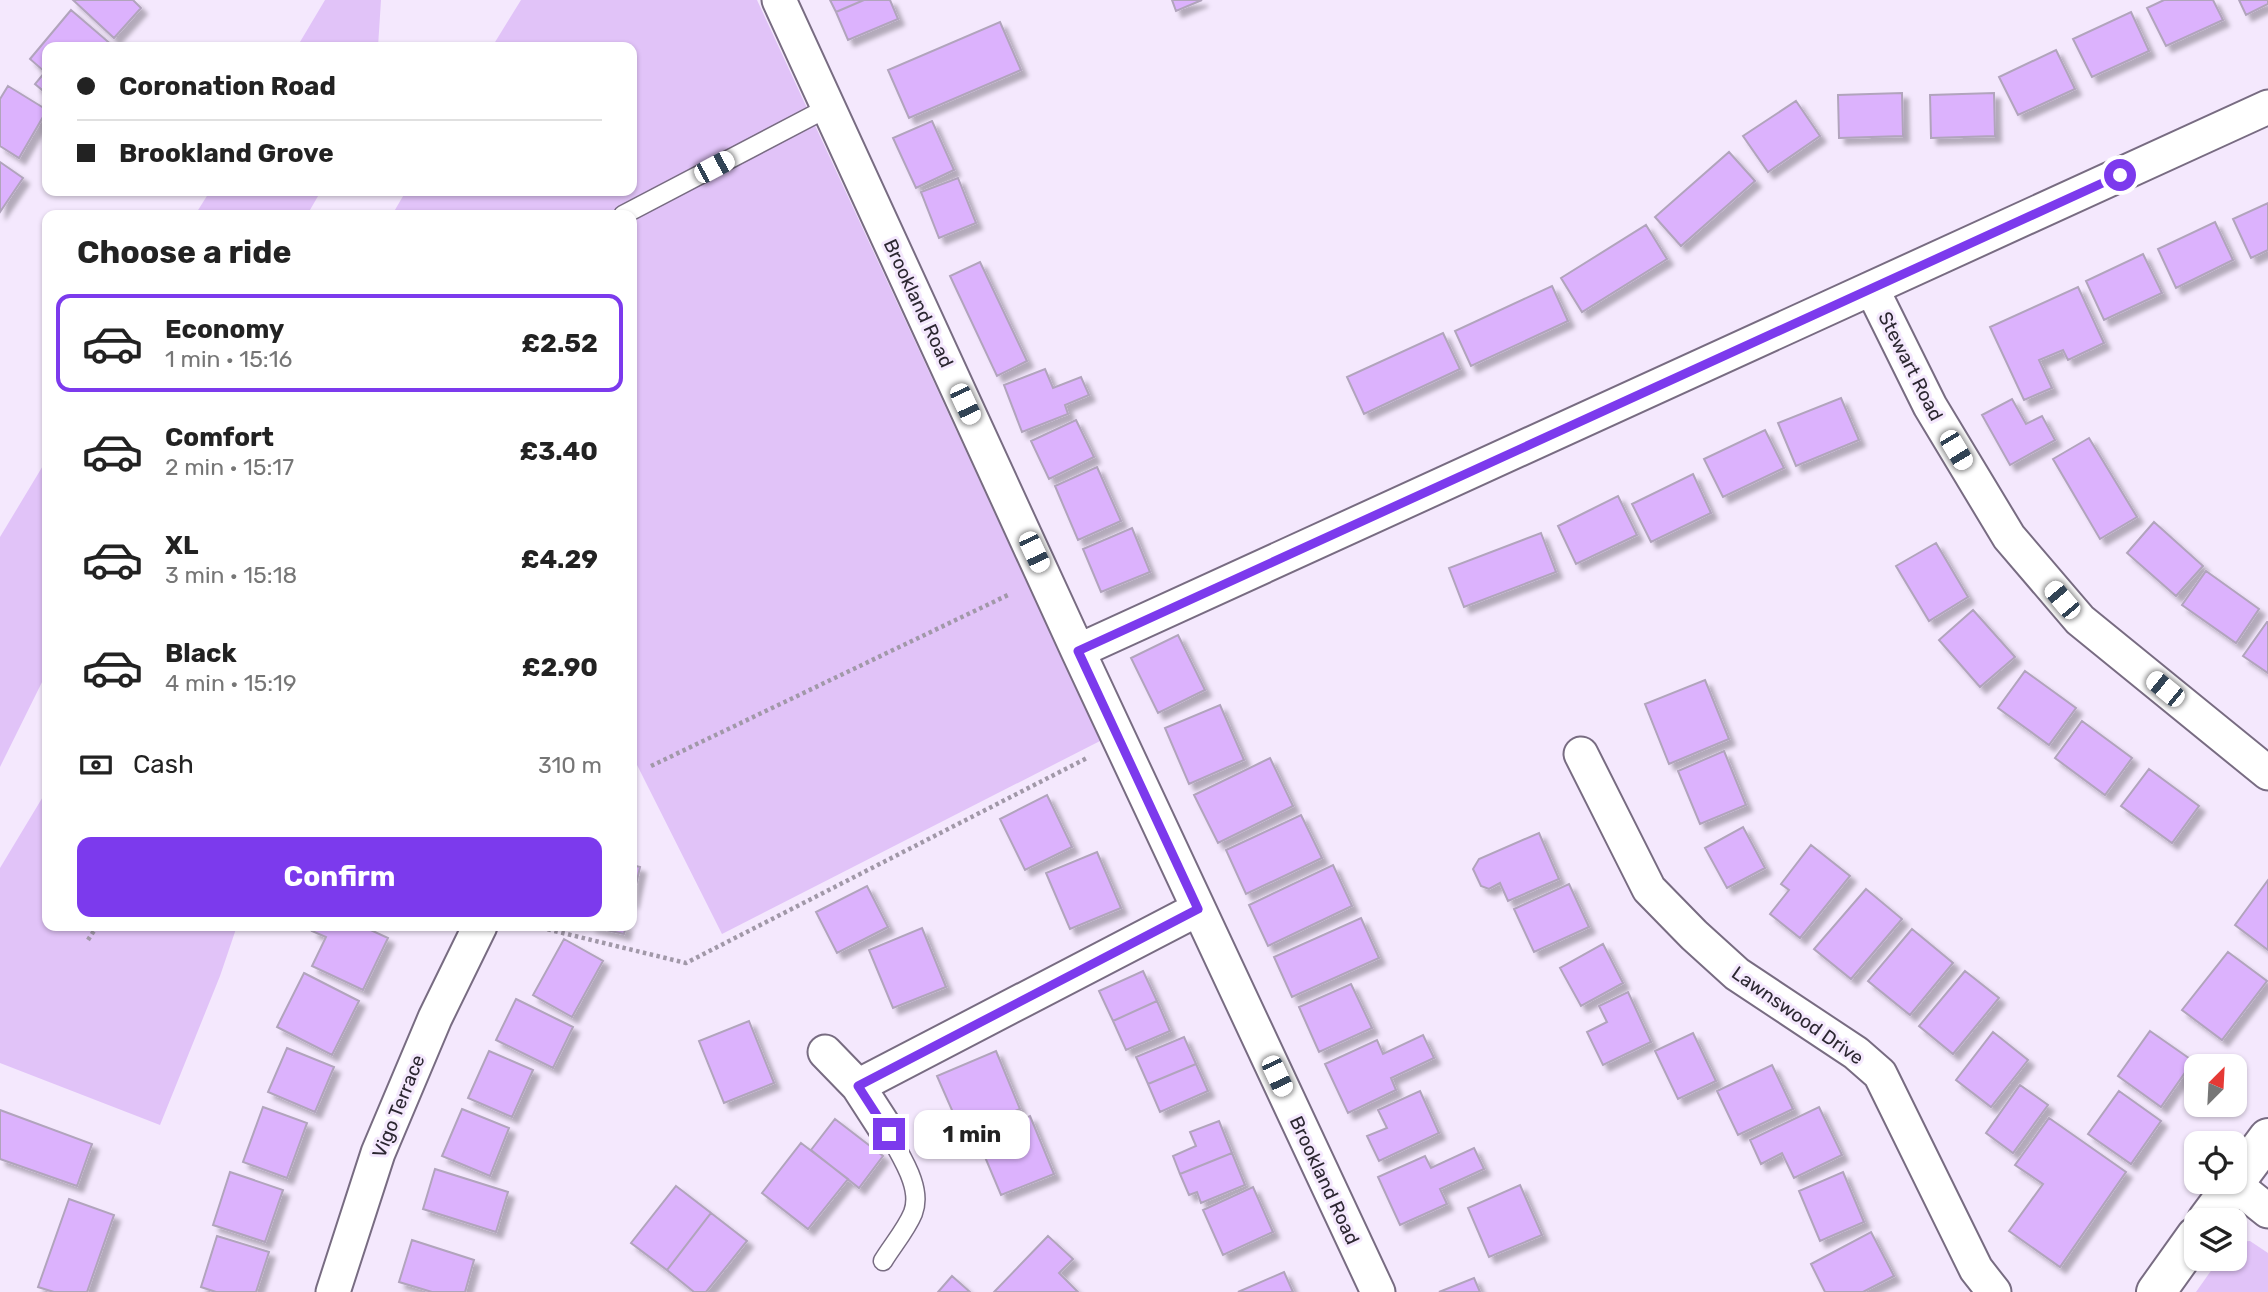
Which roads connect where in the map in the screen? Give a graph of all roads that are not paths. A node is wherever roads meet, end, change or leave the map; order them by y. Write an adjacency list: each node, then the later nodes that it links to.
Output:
1 (779, 0): 2 (street, Brookland Road)
2 (829, 107): 4 (lane); 6 (street, Brookland Road)
3 (2268, 107): 5 (street)
4 (632, 210)
5 (1872, 289): 6 (street); 8 (street, Stewart Road)
6 (1078, 651): 9 (street, Brookland Road)
7 (1581, 754): 22 (street, Lawnswood Drive)
8 (2268, 773)
9 (1198, 909): 12 (street); 21 (street, Brookland Road)
10 (478, 931): 20 (street, Vigo Terrace)
11 (825, 1052): 12 (street)
12 (858, 1086): 13 (street)
13 (889, 1134): 19 (lane)
14 (2268, 1138): 15 (main road)
15 (2247, 1165)
16 (2247, 1194): 17 (street)
17 (2268, 1211)
18 (2184, 1253): 23 (main road)
19 (883, 1261)
20 (333, 1292)
21 (1378, 1292)
22 (1994, 1292)
23 (2157, 1292)

